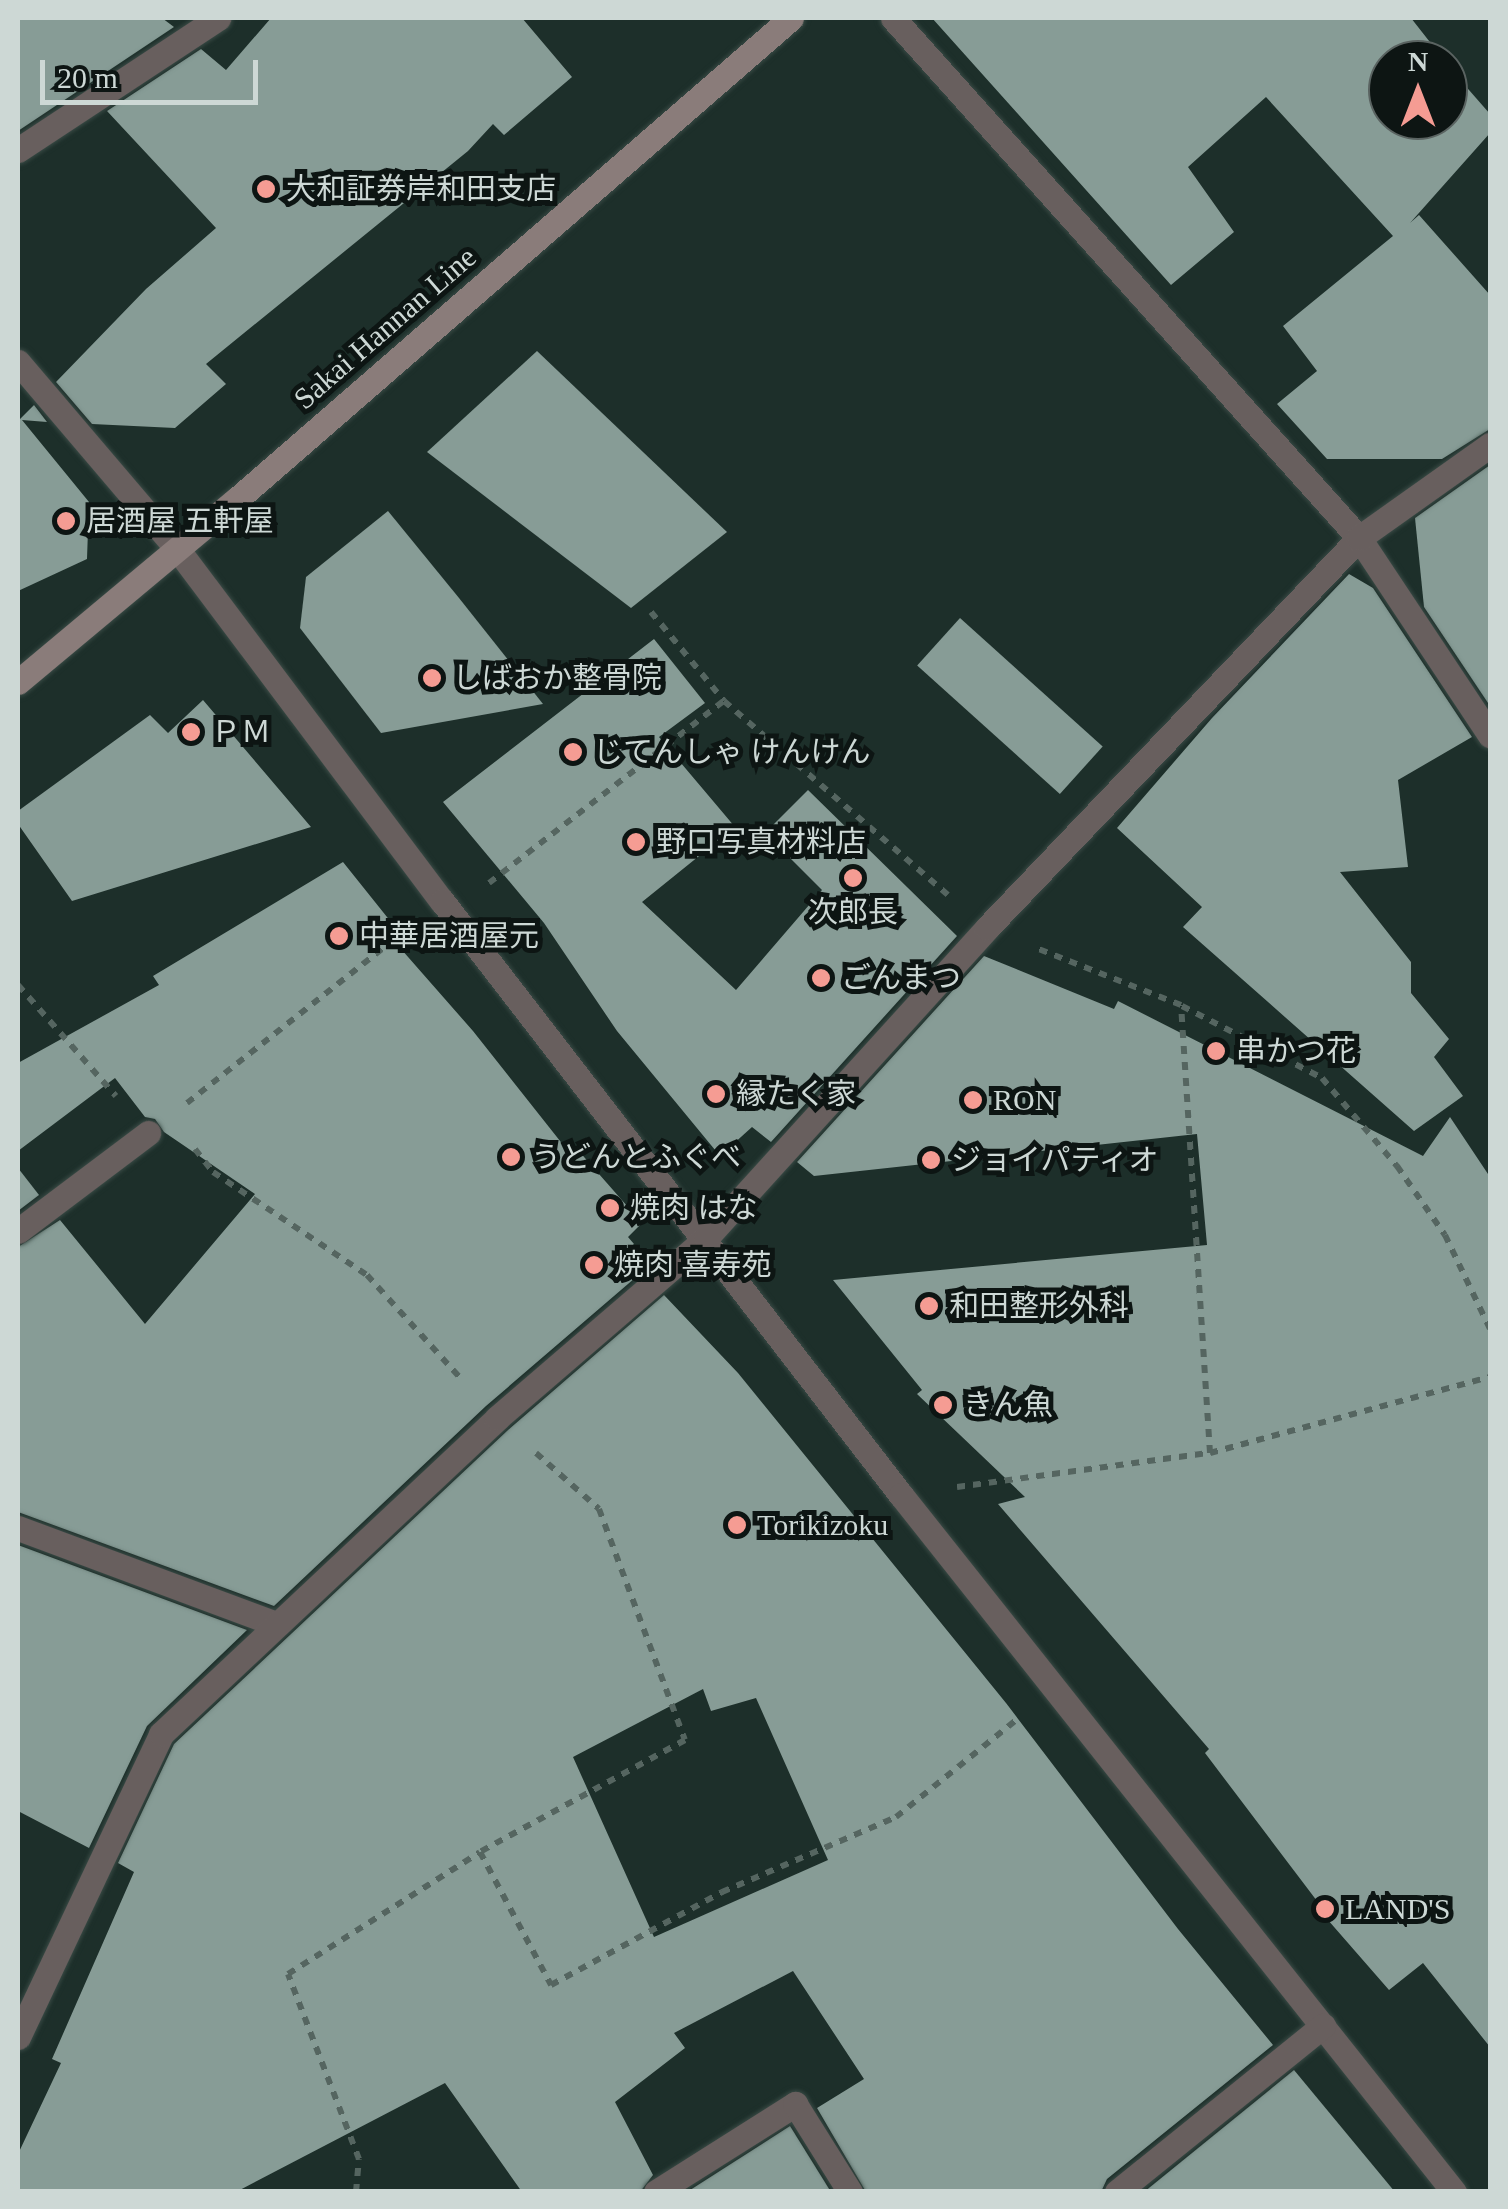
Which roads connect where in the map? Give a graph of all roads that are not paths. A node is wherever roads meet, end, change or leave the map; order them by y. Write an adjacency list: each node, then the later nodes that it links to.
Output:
1 (218, 18): 4 (street)
2 (791, 18): 8 (main road, Sakai Hannan Line)
3 (893, 18): 7 (street)
4 (18, 150)
5 (18, 362): 8 (street)
6 (1490, 444): 7 (street)
7 (1359, 538): 10 (street); 13 (street)
8 (178, 550): 9 (main road, Sakai Hannan Line); 13 (street)
9 (18, 682)
10 (1490, 735)
11 (158, 1125): 12 (street)
12 (18, 1231)
13 (706, 1238): 15 (street); 16 (street)
14 (18, 1528): 15 (street)
15 (274, 1623): 17 (street)
16 (1322, 2026): 18 (street); 21 (street)
17 (18, 2038)
18 (1440, 2186)
19 (656, 2192): 20 (street)
20 (850, 2192)
21 (1117, 2192)

